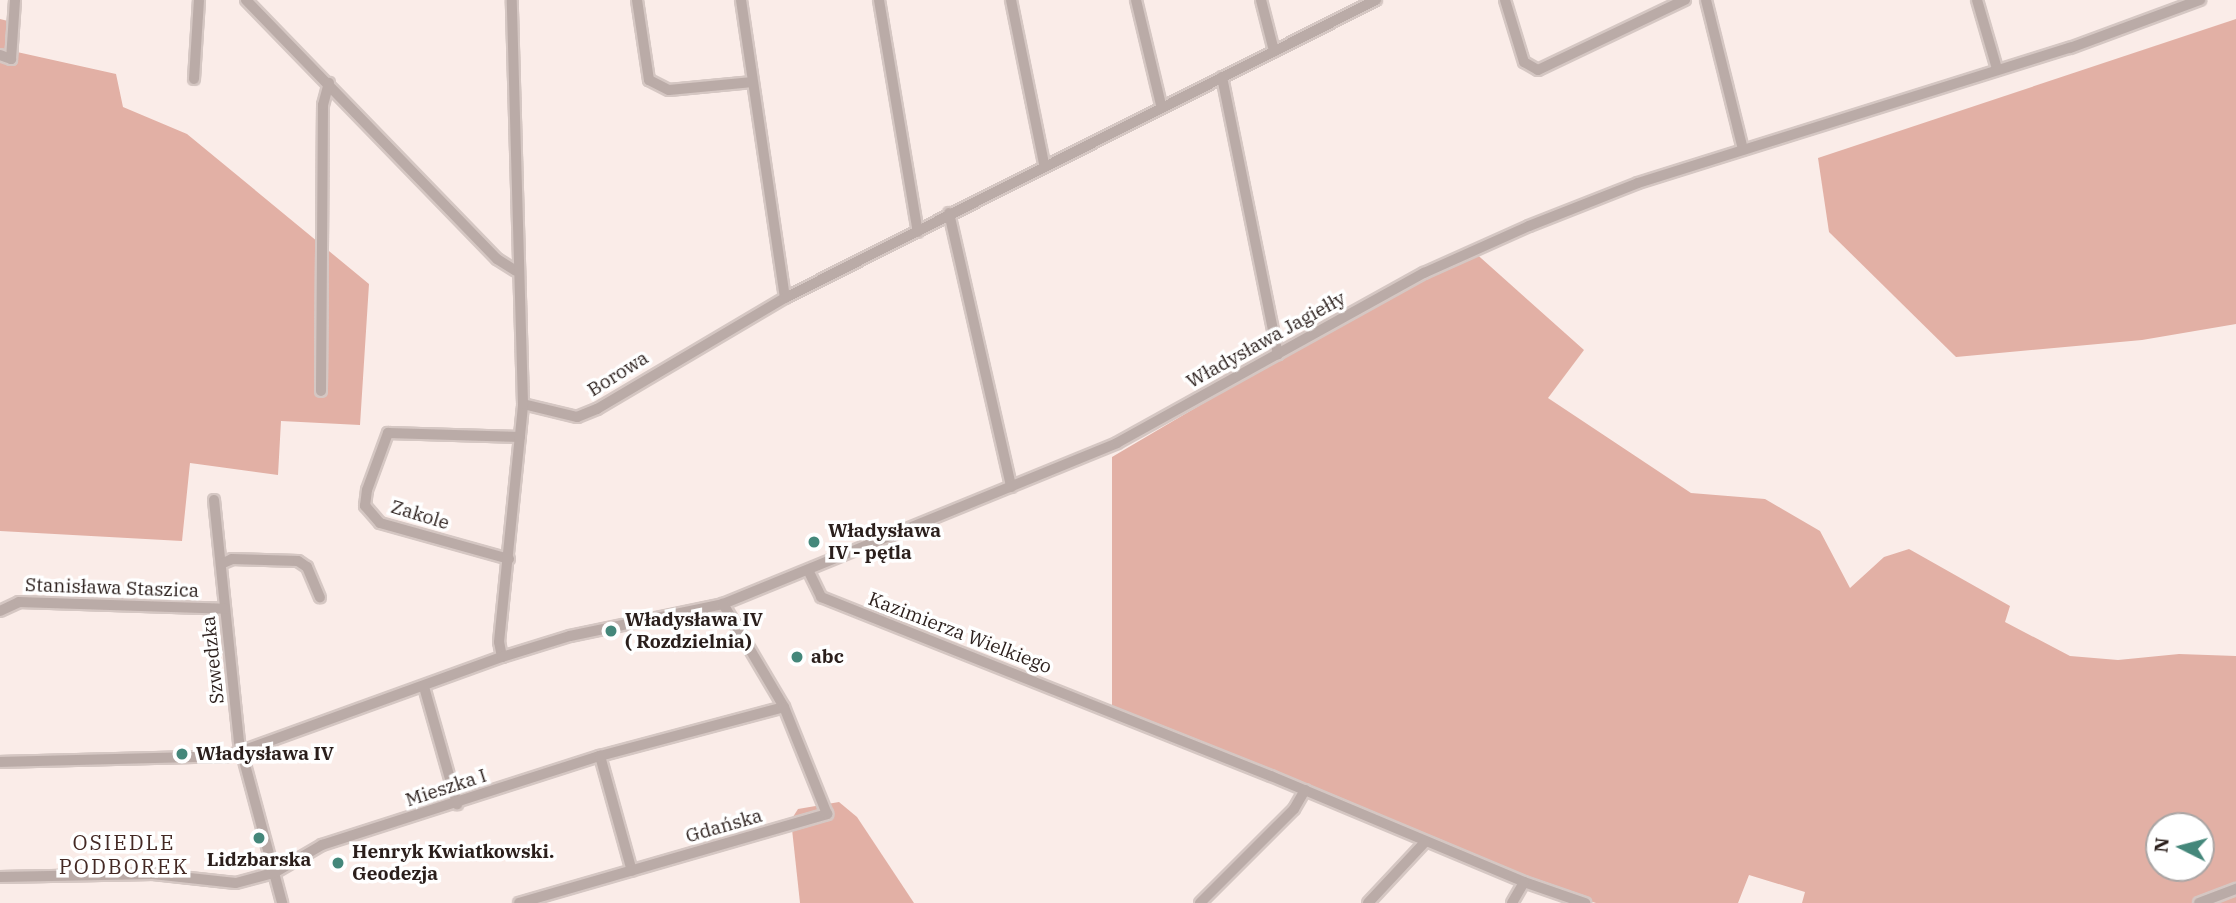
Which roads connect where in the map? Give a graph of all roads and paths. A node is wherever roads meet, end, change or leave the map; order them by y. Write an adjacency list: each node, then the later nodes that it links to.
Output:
1 (15, 0): 18 (street)
2 (199, 0): 21 (street)
3 (246, 0): 23 (street)
4 (512, 0): 29 (street)
5 (637, 0): 22 (street)
6 (741, 0): 22 (street)
7 (879, 0): 28 (street)
8 (1011, 0): 26 (street)
9 (1136, 0): 24 (street)
10 (1261, 0): 17 (street)
11 (1376, 0): 17 (street, Borowa)
12 (1505, 0): 13 (street)
13 (1685, 0)
14 (1706, 0): 25 (street)
15 (1978, 0): 19 (street)
16 (2200, 0): 19 (street, Władysława Jagiełły)
17 (1274, 51): 20 (street, Borowa)
18 (0, 55)
19 (1997, 69): 25 (street, Władysława Jagiełły)
20 (1222, 77): 24 (street, Borowa); 31 (street)
21 (194, 79)
22 (753, 82): 30 (street)
23 (329, 83): 29 (street); 32 (street)
24 (1161, 105): 26 (street, Borowa)
25 (1743, 149): 31 (street, Władysława Jagiełły)
26 (1044, 164): 27 (street, Borowa)
27 (949, 213): 28 (street, Borowa); 35 (street)
28 (918, 232): 30 (street, Borowa)
29 (516, 271): 33 (street)
30 (785, 298): 33 (street, Borowa)
31 (1278, 354): 35 (street, Władysława Jagiełły)
32 (321, 391)
33 (523, 404): 34 (street)
34 (520, 437): 37 (street); 37 (street, Zakole)
35 (1011, 487): 39 (street, Władysława Jagiełły)
36 (214, 500): 38 (street, Szwedzka)
37 (509, 559): 44 (street)
38 (221, 564): 40 (street); 42 (street, Szwedzka)
39 (809, 572): 41 (street); 50 (street, Kazimierza Wielkiego)
40 (320, 597)
41 (723, 604): 44 (street); 46 (street)
42 (225, 609): 43 (street, Stanisława Staszica); 47 (street, Szwedzka)
43 (0, 611)
44 (502, 657): 45 (street)
45 (424, 687): 47 (street); 51 (street)
46 (785, 707): 48 (street, Mieszka I); 53 (street, Gdańska)
47 (243, 752): 49 (street); 54 (street)
48 (600, 756): 51 (street, Mieszka I); 53 (street)
49 (0, 762)
50 (1306, 790): 52 (street, Kazimierza Wielkiego); 60 (street)
51 (457, 804): 54 (street, Mieszka I)
52 (1425, 842): 56 (street, Kazimierza Wielkiego); 61 (street)
53 (632, 871): 59 (street, Gdańska)
54 (274, 873): 55 (street, Mieszka I); 58 (street)
55 (0, 877)
56 (1524, 882): 62 (street); 63 (street, Kazimierza Wielkiego)
57 (2236, 889): 64 (street)
58 (282, 903)
59 (519, 903)
60 (1200, 903)
61 (1368, 903)
62 (1512, 903)
63 (1585, 903)
64 (2199, 903)

